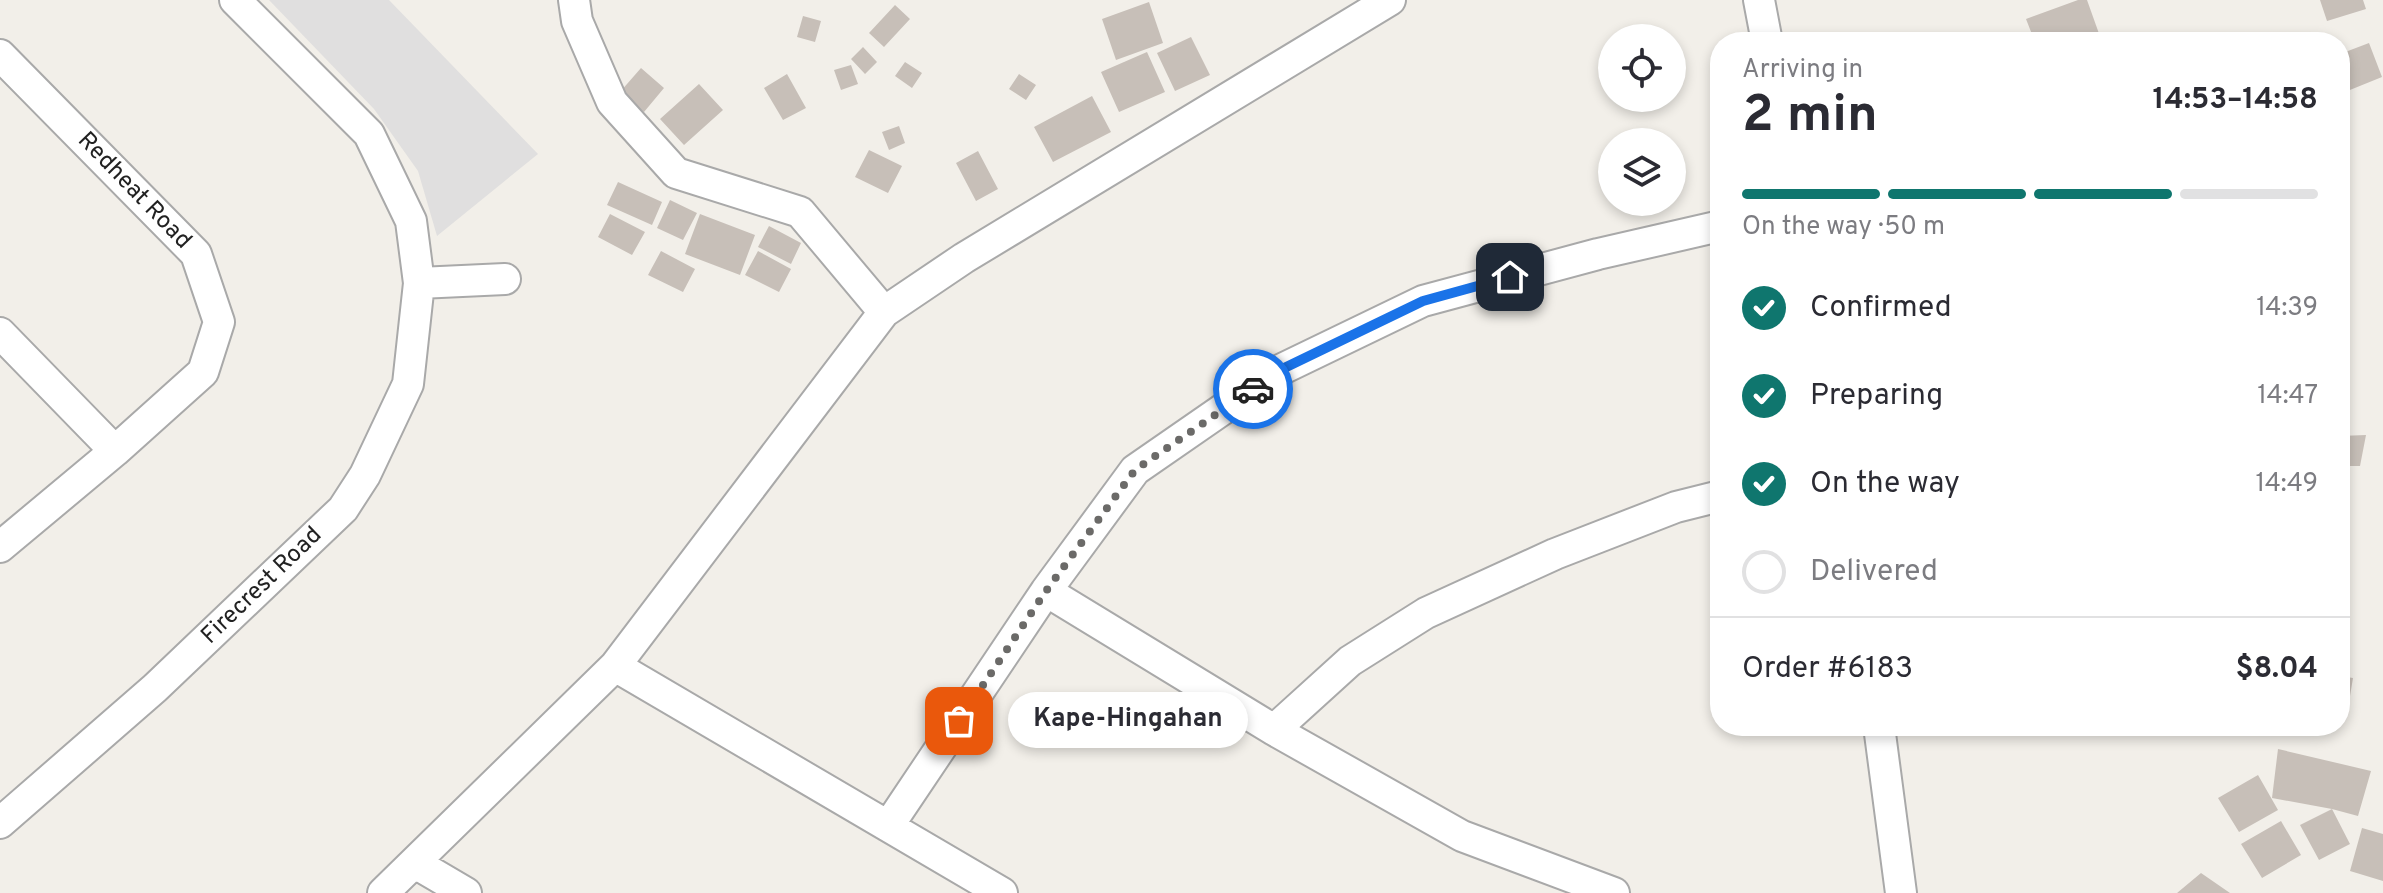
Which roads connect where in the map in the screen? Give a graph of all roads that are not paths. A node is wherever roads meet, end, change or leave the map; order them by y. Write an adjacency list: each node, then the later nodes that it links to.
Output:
1 (235, 0): 9 (street, Firecrest Road)
2 (574, 0): 10 (street)
3 (1390, 0): 10 (street)
4 (1759, 0): 5 (street)
5 (1765, 32)
6 (0, 55): 12 (street, Redheat Road)
7 (1710, 228): 15 (street)
8 (505, 279): 9 (street)
9 (419, 283): 19 (street, Firecrest Road)
10 (884, 312): 16 (street)
11 (0, 333): 12 (street)
12 (115, 451): 14 (street, Redheat Road)
13 (1710, 498): 17 (street)
14 (0, 547)
15 (1046, 591): 17 (street); 20 (street)
16 (615, 666): 20 (street); 21 (street)
17 (1274, 730): 25 (street)
18 (1880, 736): 26 (street)
19 (0, 823)
20 (889, 825): 24 (street)
21 (415, 863): 22 (street); 23 (street)
22 (383, 893)
23 (466, 893)
24 (1002, 893)
25 (1614, 893)
26 (1901, 893)

